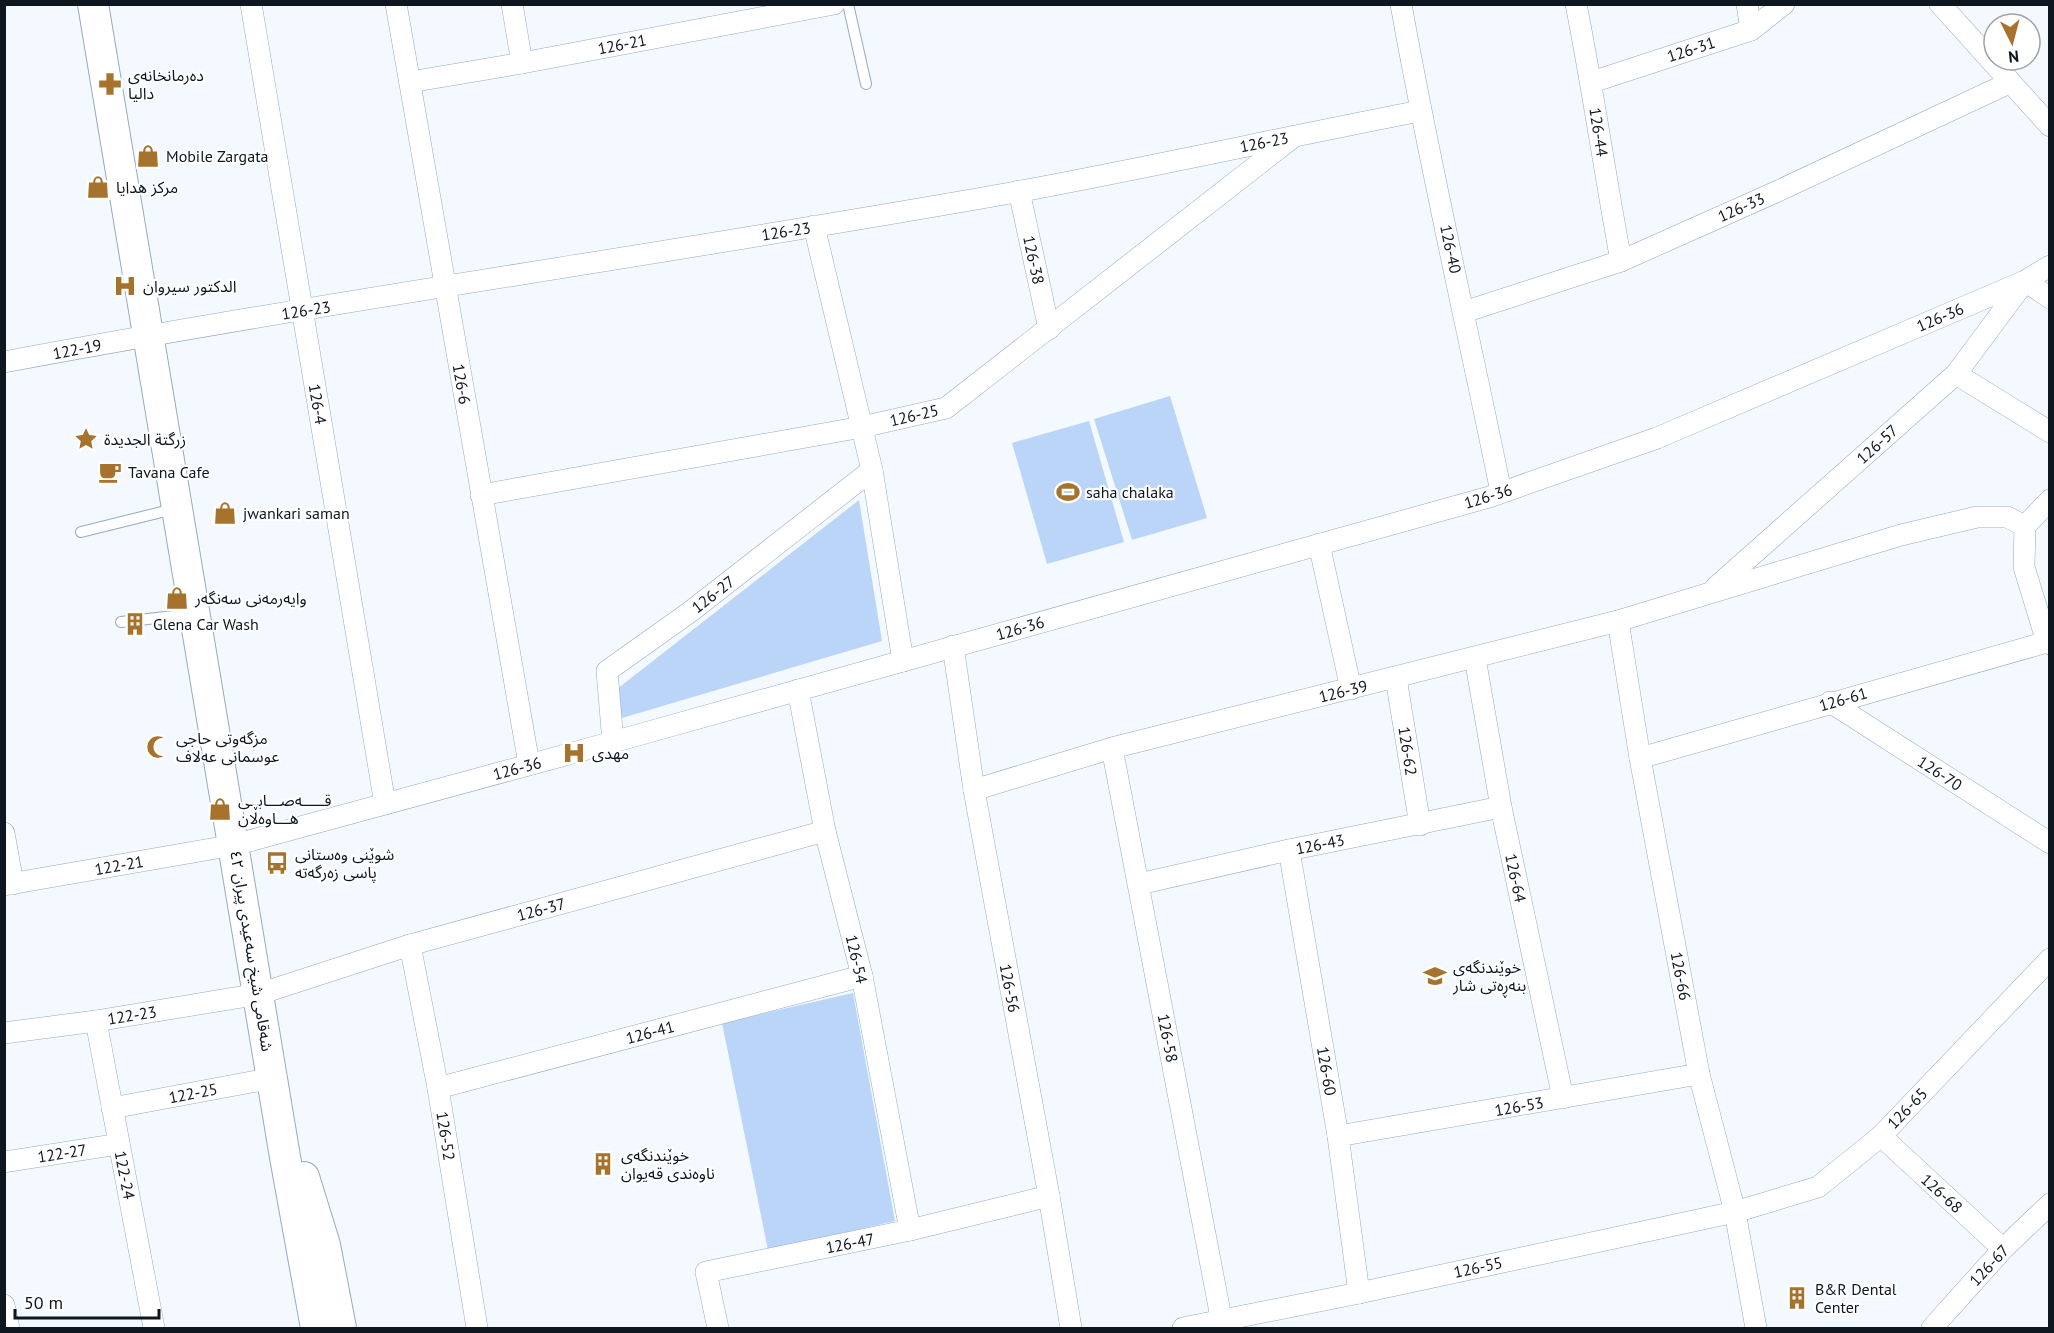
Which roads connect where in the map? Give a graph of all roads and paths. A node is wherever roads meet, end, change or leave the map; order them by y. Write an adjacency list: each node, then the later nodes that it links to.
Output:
1 (93, 4): 32 (main road, شەقامی شیخ سەعیدی پیران ٤٢)
2 (113, 4): 32 (main road, شەقامی شیخ سەعیدی پیران ٤٢)
3 (250, 4): 29 (street, 126-4)
4 (396, 4): 15 (street, 126-6)
5 (512, 4): 14 (street)
6 (834, 4): 14 (street, 126-21)
7 (848, 4): 18 (lane)
8 (1401, 4): 19 (street, 126-40)
9 (1576, 4): 16 (street, 126-44)
10 (1747, 4): 13 (street)
11 (1785, 4): 13 (street, 126-31)
12 (1940, 4): 17 (street)
13 (1750, 30): 16 (street, 126-31)
14 (522, 63): 15 (street, 126-21)
15 (410, 82): 27 (street, 126-6)
16 (1592, 82): 24 (street, 126-44)
17 (2009, 83): 20 (street); 24 (street, 126-33)
18 (866, 84)
19 (1420, 111): 21 (street, 126-23); 30 (street, 126-40)
20 (2049, 126)
21 (1295, 136): 22 (street, 126-23); 31 (street, 126-25)
22 (1019, 191): 23 (street, 126-23); 31 (street, 126-38)
23 (814, 226): 27 (street, 126-23); 35 (street)
24 (1622, 261): 30 (street, 126-33)
25 (2049, 266): 26 (street, 126-36)
26 (2025, 281): 28 (street); 34 (street, 126-57); 38 (street, 126-36)
27 (446, 288): 29 (street, 126-23); 39 (street, 126-6)
28 (2049, 298)
29 (302, 311): 32 (street, 126-23); 62 (street, 126-4)
30 (1464, 312): 38 (street, 126-40)
31 (1049, 329): 35 (street, 126-25)
32 (157, 334): 33 (street, 122-19); 41 (main road, شەقامی شیخ سەعیدی پیران ٤٢); 67 (main road, شەقامی شیخ سەعیدی پیران ٤٢)
33 (4, 362)
34 (1956, 374): 36 (street); 45 (street, 126-57)
35 (862, 427): 37 (street); 39 (street, 126-25)
36 (2049, 432)
37 (872, 470): 52 (street); 57 (street, 126-27)
38 (1501, 492): 44 (street, 126-36)
39 (481, 495): 60 (street, 126-6)
40 (2049, 500): 42 (street)
41 (178, 509): 43 (lane); 46 (main road, شەقامی شیخ سەعیدی پیران ٤٢)
42 (2025, 526): 45 (street, 126-39); 49 (street)
43 (81, 532)
44 (1319, 544): 50 (street, 126-36); 54 (street)
45 (1711, 591): 47 (street, 126-39)
46 (195, 613): 48 (lane); 67 (main road, شەقامی شیخ سەعیدی پیران ٤٢)
47 (1618, 621): 51 (street, 126-39); 59 (street, 126-66)
48 (122, 622)
49 (2048, 643): 56 (street, 126-61)
50 (953, 646): 52 (street, 126-36); 61 (street, 126-56)
51 (1475, 658): 53 (street, 126-39); 63 (street, 126-64)
52 (903, 661): 55 (street, 126-36)
53 (1396, 678): 54 (street, 126-39); 64 (street, 126-62)
54 (1351, 689): 58 (street, 126-39)
55 (798, 690): 57 (street, 126-36); 65 (street, 126-54)
56 (1830, 702): 59 (street, 126-61); 68 (street, 126-70)
57 (613, 742): 60 (street, 126-36)
58 (1112, 748): 61 (street, 126-39); 71 (street, 126-58)
59 (1640, 758): 78 (street, 126-66)
60 (529, 764): 62 (street, 126-36)
61 (974, 790): 88 (street, 126-56)
62 (386, 804): 67 (street, 126-36)
63 (1501, 807): 64 (street, 126-43); 81 (street, 126-64)
64 (1420, 825): 69 (street, 126-43)
65 (825, 831): 72 (street, 126-37); 74 (street, 126-54)
66 (4, 832): 70 (street)
67 (241, 842): 70 (street, 122-21); 75 (main road, شەقامی شیخ سەعیدی پیران ٤٢)
68 (2049, 843)
69 (1289, 850): 71 (street, 126-43); 83 (street, 126-60)
70 (9, 884)
71 (1139, 884): 95 (street, 126-58)
72 (410, 945): 75 (street, 126-37); 80 (street, 126-52)
73 (2049, 959): 84 (street, 126-65)
74 (862, 976): 80 (street, 126-41); 91 (street, 126-54)
75 (265, 991): 76 (street, 122-23); 79 (main road, شەقامی شیخ سەعیدی پیران ٤٢); 87 (main road, شەقامی شیخ سەعیدی پیران ٤٢)
76 (96, 1021): 77 (street, 122-23); 82 (street, 122-24)
77 (4, 1033)
78 (1699, 1074): 81 (street, 126-53); 90 (street, 126-66)
79 (273, 1078): 82 (street, 122-25); 87 (main road, شەقامی شیخ سەعیدی پیران ٤٢)
80 (438, 1088): 102 (street, 126-52)
81 (1563, 1098): 83 (street, 126-53)
82 (112, 1108): 85 (street, 122-24)
83 (1338, 1136): 93 (street, 126-60)
84 (1881, 1136): 90 (street, 126-65); 92 (street, 126-68)
85 (119, 1144): 86 (street, 122-27); 97 (street, 122-24)
86 (4, 1162)
87 (294, 1168): 98 (main road); 99 (main road, شەقامی شیخ سەعیدی پیران ٤٢); 100 (main road, شەقامی شیخ سەعیدی پیران ٤٢); 101 (main road)
88 (1049, 1196): 91 (street, 126-47); 104 (street, 126-56)
89 (2049, 1204): 92 (street, 126-67)
90 (1735, 1212): 93 (street, 126-55); 106 (street, 126-66)
91 (910, 1230): 103 (street, 126-47)
92 (2003, 1249): 107 (street, 126-67)
93 (1359, 1293): 95 (street, 126-55)
94 (4, 1305): 96 (street)
95 (1222, 1324): 105 (street, 126-55)
96 (9, 1329)
97 (154, 1329)
98 (302, 1329)
99 (316, 1329)
100 (327, 1329)
101 (341, 1329)
102 (477, 1329)
103 (718, 1329)
104 (1071, 1329)
105 (1183, 1329)
106 (1756, 1329)
107 (1932, 1329)

